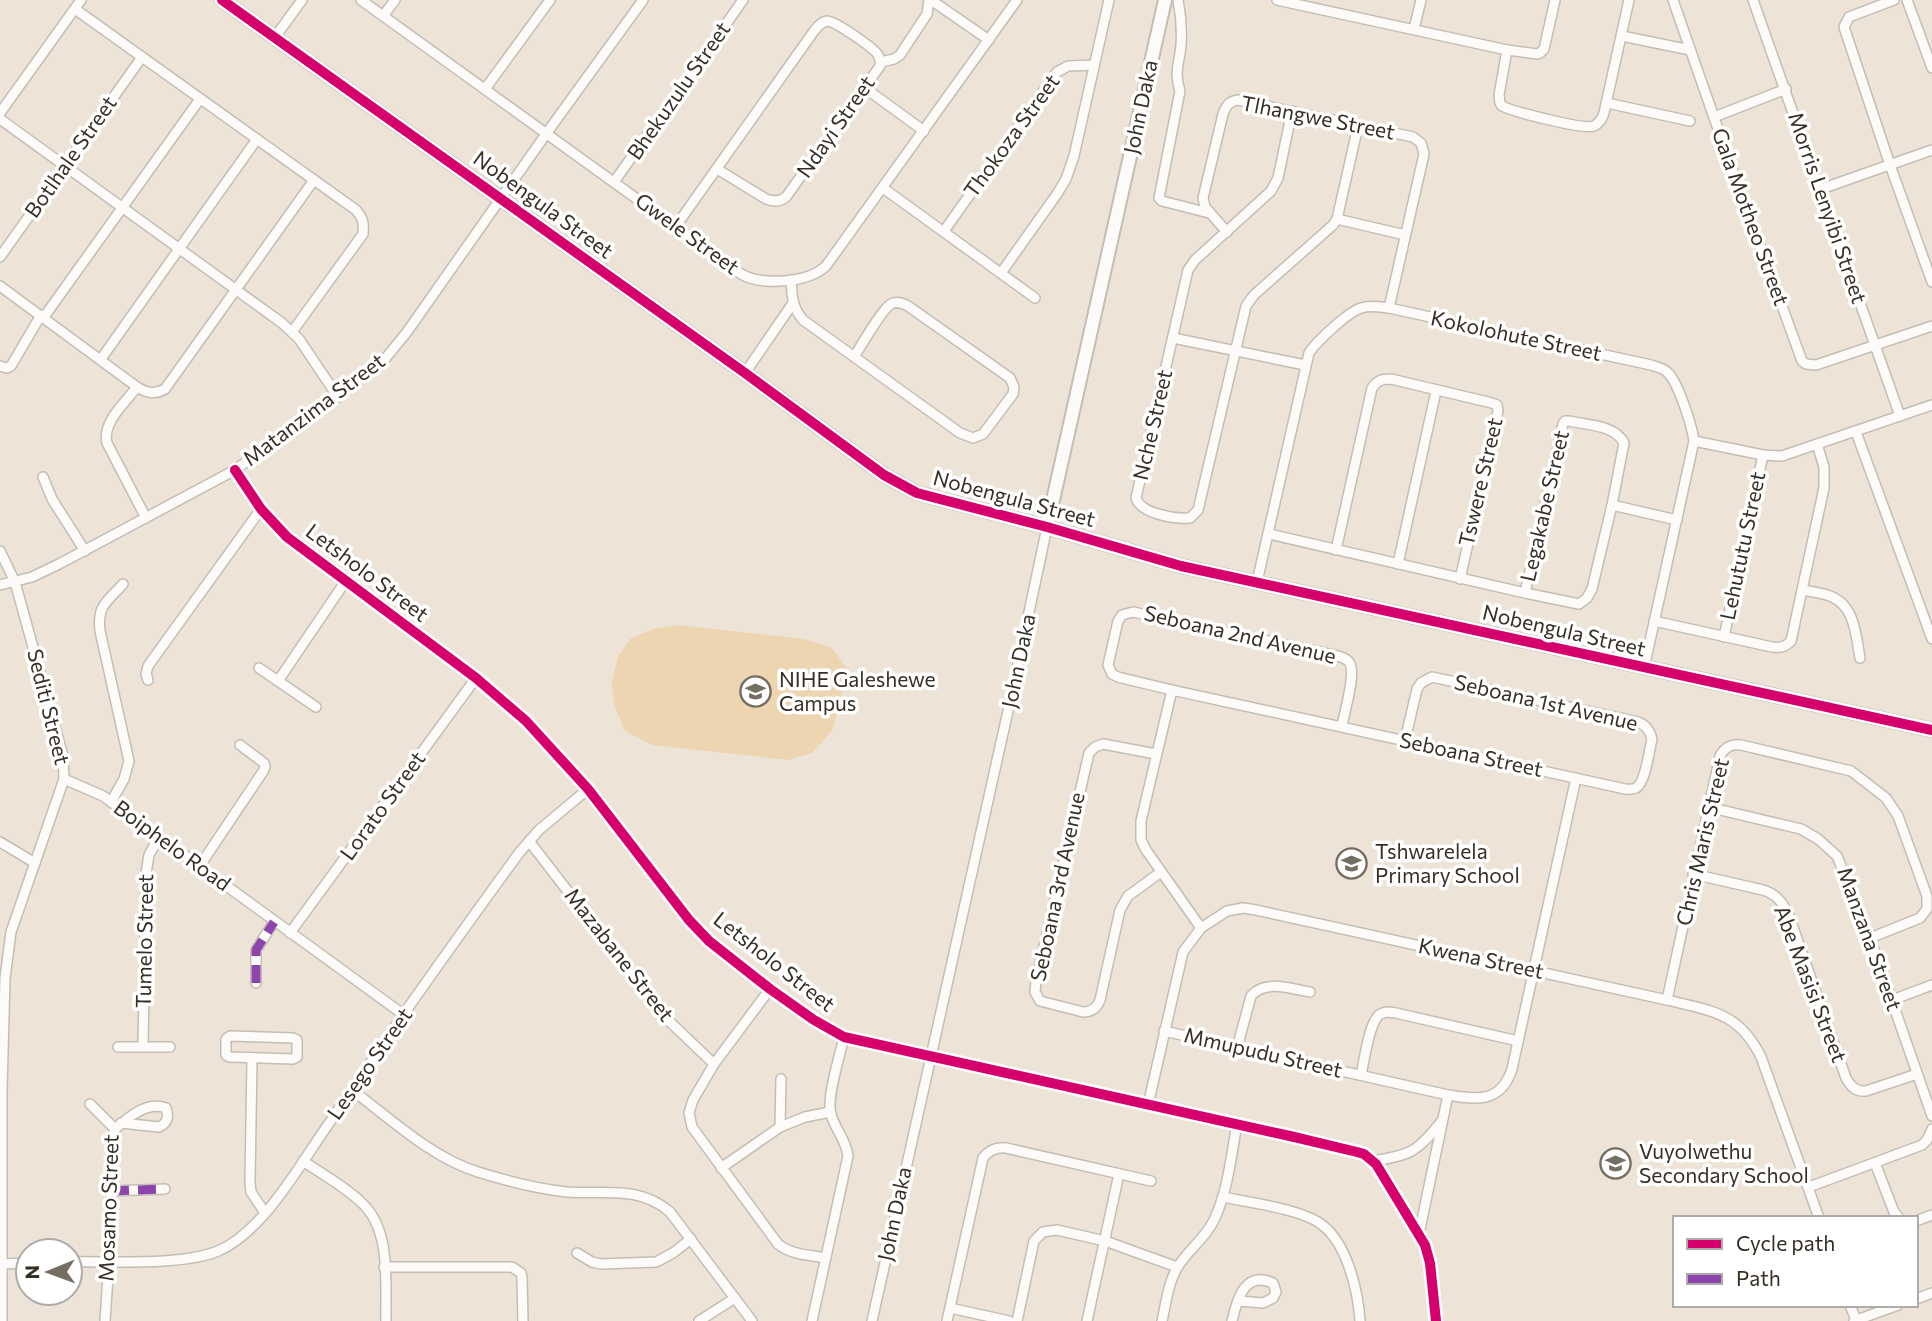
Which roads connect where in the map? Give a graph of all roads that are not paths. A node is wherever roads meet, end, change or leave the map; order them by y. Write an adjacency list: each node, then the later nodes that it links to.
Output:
1 (81, 0): 23 (street)
2 (222, 0): 27 (street, Nobengula Street)
3 (302, 0): 27 (street)
4 (361, 0): 24 (street, Gwele Street)
5 (395, 0): 24 (street)
6 (550, 0): 36 (street)
7 (643, 0): 47 (street, Matanzima Street)
8 (743, 0): 54 (street, Bhekuzulu Street)
9 (930, 0): 28 (street); 32 (street)
10 (1017, 0): 28 (street, Gwele Street)
11 (1109, 0): 33 (street)
12 (1165, 0): 101 (street, John Daka)
13 (1178, 0): 59 (street)
14 (1277, 0): 22 (street)
15 (1421, 0): 25 (street)
16 (1555, 0): 29 (street)
17 (1629, 0): 26 (street)
18 (1673, 0): 30 (street, Gala Motheo Street)
19 (1754, 0): 37 (street, Morris Lenyibi Street)
20 (1894, 0): 50 (street)
21 (1907, 0): 34 (street)
22 (1291, 1): 25 (street)
23 (75, 9): 31 (street); 41 (street)
24 (383, 16): 36 (street, Gwele Street)
25 (1414, 29): 29 (street)
26 (1622, 36): 30 (street); 39 (street)
27 (275, 37): 57 (street, Nobengula Street)
28 (989, 40): 46 (street, Gwele Street)
29 (1507, 50): 39 (street)
30 (1690, 50): 42 (street, Gala Motheo Street)
31 (142, 57): 38 (street); 51 (street, Botlhale Street)
32 (881, 62): 35 (street, Ndayi Street); 52 (street, Ndayi Street)
33 (1094, 65): 62 (street, Thokoza Street); 67 (street)
34 (1932, 68)
35 (865, 88): 46 (street); 52 (street, Ndayi Street)
36 (485, 89): 47 (street, Gwele Street)
37 (1786, 89): 42 (street); 56 (street, Morris Lenyibi Street)
38 (200, 99): 48 (street); 58 (street)
39 (1607, 103): 44 (street)
40 (1292, 111): 45 (street, Tlhangwe Street); 59 (street, Tlhangwe Street); 63 (street, Nche Street)
41 (0, 113)
42 (1714, 117): 79 (street, Gala Motheo Street)
43 (0, 119): 51 (street)
44 (1690, 121)
45 (1358, 126): 60 (street); 64 (street, Tlhangwe Street)
46 (924, 131): 55 (street, Gwele Street)
47 (546, 134): 54 (street, Gwele Street); 57 (street, Matanzima Street)
48 (257, 139): 53 (street); 65 (street)
49 (1932, 150): 50 (street)
50 (1890, 165): 56 (street); 69 (street)
51 (64, 167): 58 (street); 66 (street, Botlhale Street)
52 (716, 169): 61 (street, Ndayi Street)
53 (314, 180): 71 (street); 77 (street)
54 (614, 182): 61 (street, Gwele Street)
55 (883, 188): 62 (street); 68 (street, Gwele Street)
56 (1821, 189): 79 (street, Morris Lenyibi Street)
57 (500, 198): 85 (street, Nobengula Street); 88 (street, Matanzima Street)
58 (122, 207): 65 (street); 75 (street)
59 (1209, 213): 63 (street)
60 (1337, 219): 64 (street); 80 (street, Nche Street)
61 (676, 226): 68 (street, Gwele Street)
62 (944, 231): 67 (street)
63 (1227, 232): 78 (street, Nche Street)
64 (1405, 235): 74 (street, Tlhangwe Street)
65 (180, 247): 71 (street); 82 (street)
66 (0, 257)
67 (1001, 273): 72 (street)
68 (791, 280): 73 (street)
69 (1932, 282)
70 (0, 286): 75 (street)
71 (235, 289): 77 (street); 86 (street)
72 (1035, 298)
73 (793, 303): 81 (street); 85 (street)
74 (1390, 308): 83 (street, Kokolohute Street); 92 (street, Kokolohute Street)
75 (42, 316): 82 (street); 84 (street)
76 (1932, 326): 79 (street)
77 (292, 332): 88 (street)
78 (1173, 338): 80 (street); 80 (street, Nche Street)
79 (1875, 346): 90 (street, Morris Lenyibi Street)
80 (1235, 351): 83 (street)
81 (854, 357): 81 (street)
82 (101, 359): 86 (street)
83 (1305, 365): 102 (street, Kokolohute Street)
84 (0, 366)
85 (745, 373): 101 (street, Nobengula Street)
86 (137, 387): 99 (street)
87 (1437, 391): 103 (street, Tswere Street); 106 (street); 107 (street, Tswere Street)
88 (338, 397): 95 (street, Matanzima Street)
89 (1932, 405): 90 (street)
90 (1900, 416): 91 (street)
91 (1856, 432): 93 (street); 117 (street)
92 (1694, 441): 94 (street); 100 (street, Kokolohute Street)
93 (1817, 444): 94 (street); 113 (street)
94 (1763, 455): 116 (street, Lehututu Street)
95 (235, 470): 98 (street, Letsholo Street); 99 (street, Matanzima Street)
96 (43, 477): 105 (street)
97 (1612, 505): 100 (street); 114 (street, Legakabe Street); 114 (street, Legakabe Street)
98 (261, 509): 109 (street, Letsholo Street); 123 (street)
99 (146, 518): 105 (street, Matanzima Street)
100 (1677, 520): 115 (street, Kokolohute Street)
101 (1047, 527): 110 (street, Nobengula Street); 163 (street, John Daka)
102 (1269, 534): 103 (street, Legakabe Street); 110 (street, Kokolohute Street)
103 (1336, 550): 106 (street, Legakabe Street)
104 (0, 551): 108 (street, Sediti Street)
105 (85, 551): 108 (street, Matanzima Street)
106 (1398, 564): 107 (street, Legakabe Street)
107 (1460, 579): 114 (street, Legakabe Street)
108 (15, 582): 112 (street, Matanzima Street); 133 (street, Sediti Street)
109 (345, 582): 122 (street, Letsholo Street); 124 (street)
110 (1257, 582): 120 (street, Nobengula Street)
111 (123, 584): 135 (street)
112 (0, 585)
113 (1803, 590): 116 (street); 118 (street)
114 (1525, 593)
115 (1654, 621): 116 (street); 120 (street, Kokolohute Street)
116 (1724, 637)
117 (1932, 639)
118 (1860, 658)
119 (259, 668): 124 (street)
120 (1644, 668): 128 (street, Nobengula Street)
121 (1109, 670): 125 (street, Seboana Street); 127 (street, Seboana 2nd Avenue)
122 (476, 678): 134 (street, Letsholo Street); 146 (street, Lorato Street)
123 (148, 680)
124 (278, 681): 126 (street)
125 (1172, 690): 127 (street, Seboana Street); 131 (street)
126 (316, 707)
127 (1342, 726): 129 (street, Seboana Street)
128 (1932, 730)
129 (1405, 740): 132 (street, Seboana Street); 132 (street, Seboana 1st Avenue)
130 (240, 745): 141 (street)
131 (1156, 754): 142 (street); 142 (street, Seboana 3rd Avenue)
132 (1576, 778): 148 (street)
133 (64, 779): 135 (street, Boiphelo Road); 140 (street, Sediti Street)
134 (588, 789): 138 (street, Lesego Street); 151 (street, Letsholo Street)
135 (111, 802): 137 (street, Boiphelo Road)
136 (1708, 807): 143 (street, Chris Maris Street); 147 (street, Manzana Street); 147 (street, Chris Maris Street)
137 (159, 837): 141 (street, Boiphelo Road); 160 (street, Tumelo Street)
138 (529, 841): 155 (street, Lesego Street); 165 (street, Mazabane Street)
139 (0, 842): 140 (street)
140 (35, 863): 169 (street, Sediti Street)
141 (199, 867): 144 (street, Boiphelo Road)
142 (1161, 872): 145 (street)
143 (1693, 874): 153 (street, Chris Maris Street); 166 (street, Abe Masisi Street)
144 (274, 922): 146 (street, Boiphelo Road); 149 (street)
145 (1201, 928): 148 (street, Kwena Street); 156 (street, Kwena Street)
146 (290, 933): 155 (street, Boiphelo Road)
147 (1870, 938): 154 (street, Manzana Street)
148 (1533, 971): 153 (street, Kwena Street); 158 (street, Mmupudu Street)
149 (256, 984)
150 (1932, 985): 154 (street)
151 (770, 989): 157 (street, Letsholo Street); 165 (street)
152 (1310, 992): 162 (street)
153 (1667, 1000): 187 (street, Kwena Street)
154 (1892, 1000): 166 (street, Manzana Street)
155 (404, 1014): 170 (street, Lesego Street)
156 (1164, 1031): 162 (street, Mmupudu Street); 173 (street, Kwena Street)
157 (844, 1037): 163 (street, Letsholo Street); 174 (street)
158 (1518, 1041): 167 (street, Mmupudu Street); 171 (street, Mmupudu Street)
159 (118, 1047): 160 (street)
160 (143, 1047): 161 (street)
161 (170, 1047)
162 (1237, 1048): 167 (street, Mmupudu Street)
163 (930, 1057): 173 (street, Letsholo Street); 215 (street, John Daka)
164 (252, 1058): 164 (street); 191 (street)
165 (714, 1064): 184 (street)
166 (1917, 1074): 175 (street, Manzana Street)
167 (1362, 1075): 171 (street, Mmupudu Street)
168 (781, 1079): 179 (street)
169 (1, 1090): 201 (street, Sediti Street)
170 (352, 1090): 181 (street, Lesego Street); 195 (street)
171 (1448, 1095): 176 (street)
172 (90, 1104): 178 (street, Mosamo Street)
173 (1148, 1105): 177 (street, Letsholo Street)
174 (830, 1112): 179 (street); 198 (street)
175 (1932, 1116)
176 (1442, 1121): 182 (street); 194 (street)
177 (1237, 1124): 182 (street, Letsholo Street); 190 (street)
178 (118, 1126): 178 (street); 189 (street, Mosamo Street)
179 (780, 1127): 184 (street)
180 (1932, 1129): 183 (street)
181 (303, 1161): 191 (street, Lesego Street); 202 (street)
182 (1373, 1161): 194 (street)
183 (1875, 1163): 187 (street); 193 (street)
184 (721, 1168): 198 (street)
185 (1119, 1174): 186 (street); 196 (street); 207 (street)
186 (1151, 1181)
187 (1809, 1187): 192 (street, Kwena Street)
188 (165, 1189): 189 (street)
189 (111, 1191): 199 (street, Mosamo Street)
190 (1223, 1197): 203 (street); 222 (street)
191 (265, 1213): 199 (street, Lesego Street)
192 (1818, 1216)
193 (1897, 1216)
194 (1419, 1234): 223 (street)
195 (691, 1239): 197 (street); 204 (street)
196 (1105, 1241): 203 (street); 218 (street); 219 (street)
197 (577, 1253)
198 (826, 1258): 214 (street)
199 (109, 1261): 200 (street, Lesego Street); 209 (street, Mosamo Street)
200 (84, 1262)
201 (2, 1264): 208 (street, Sediti Street)
202 (384, 1267): 210 (street); 211 (street)
203 (1178, 1268): 220 (street)
204 (735, 1298): 212 (street); 213 (street)
205 (1239, 1301): 221 (street)
206 (1893, 1307): 224 (street)
207 (950, 1308): 216 (street); 217 (street)
208 (2, 1321)
209 (105, 1321)
210 (386, 1321)
211 (523, 1321)
212 (699, 1321)
213 (752, 1321)
214 (812, 1321)
215 (872, 1321)
216 (947, 1321)
217 (1009, 1321)
218 (1017, 1321)
219 (1087, 1321)
220 (1162, 1321)
221 (1232, 1321)
222 (1360, 1321)
223 (1436, 1321)
224 (1855, 1321)

